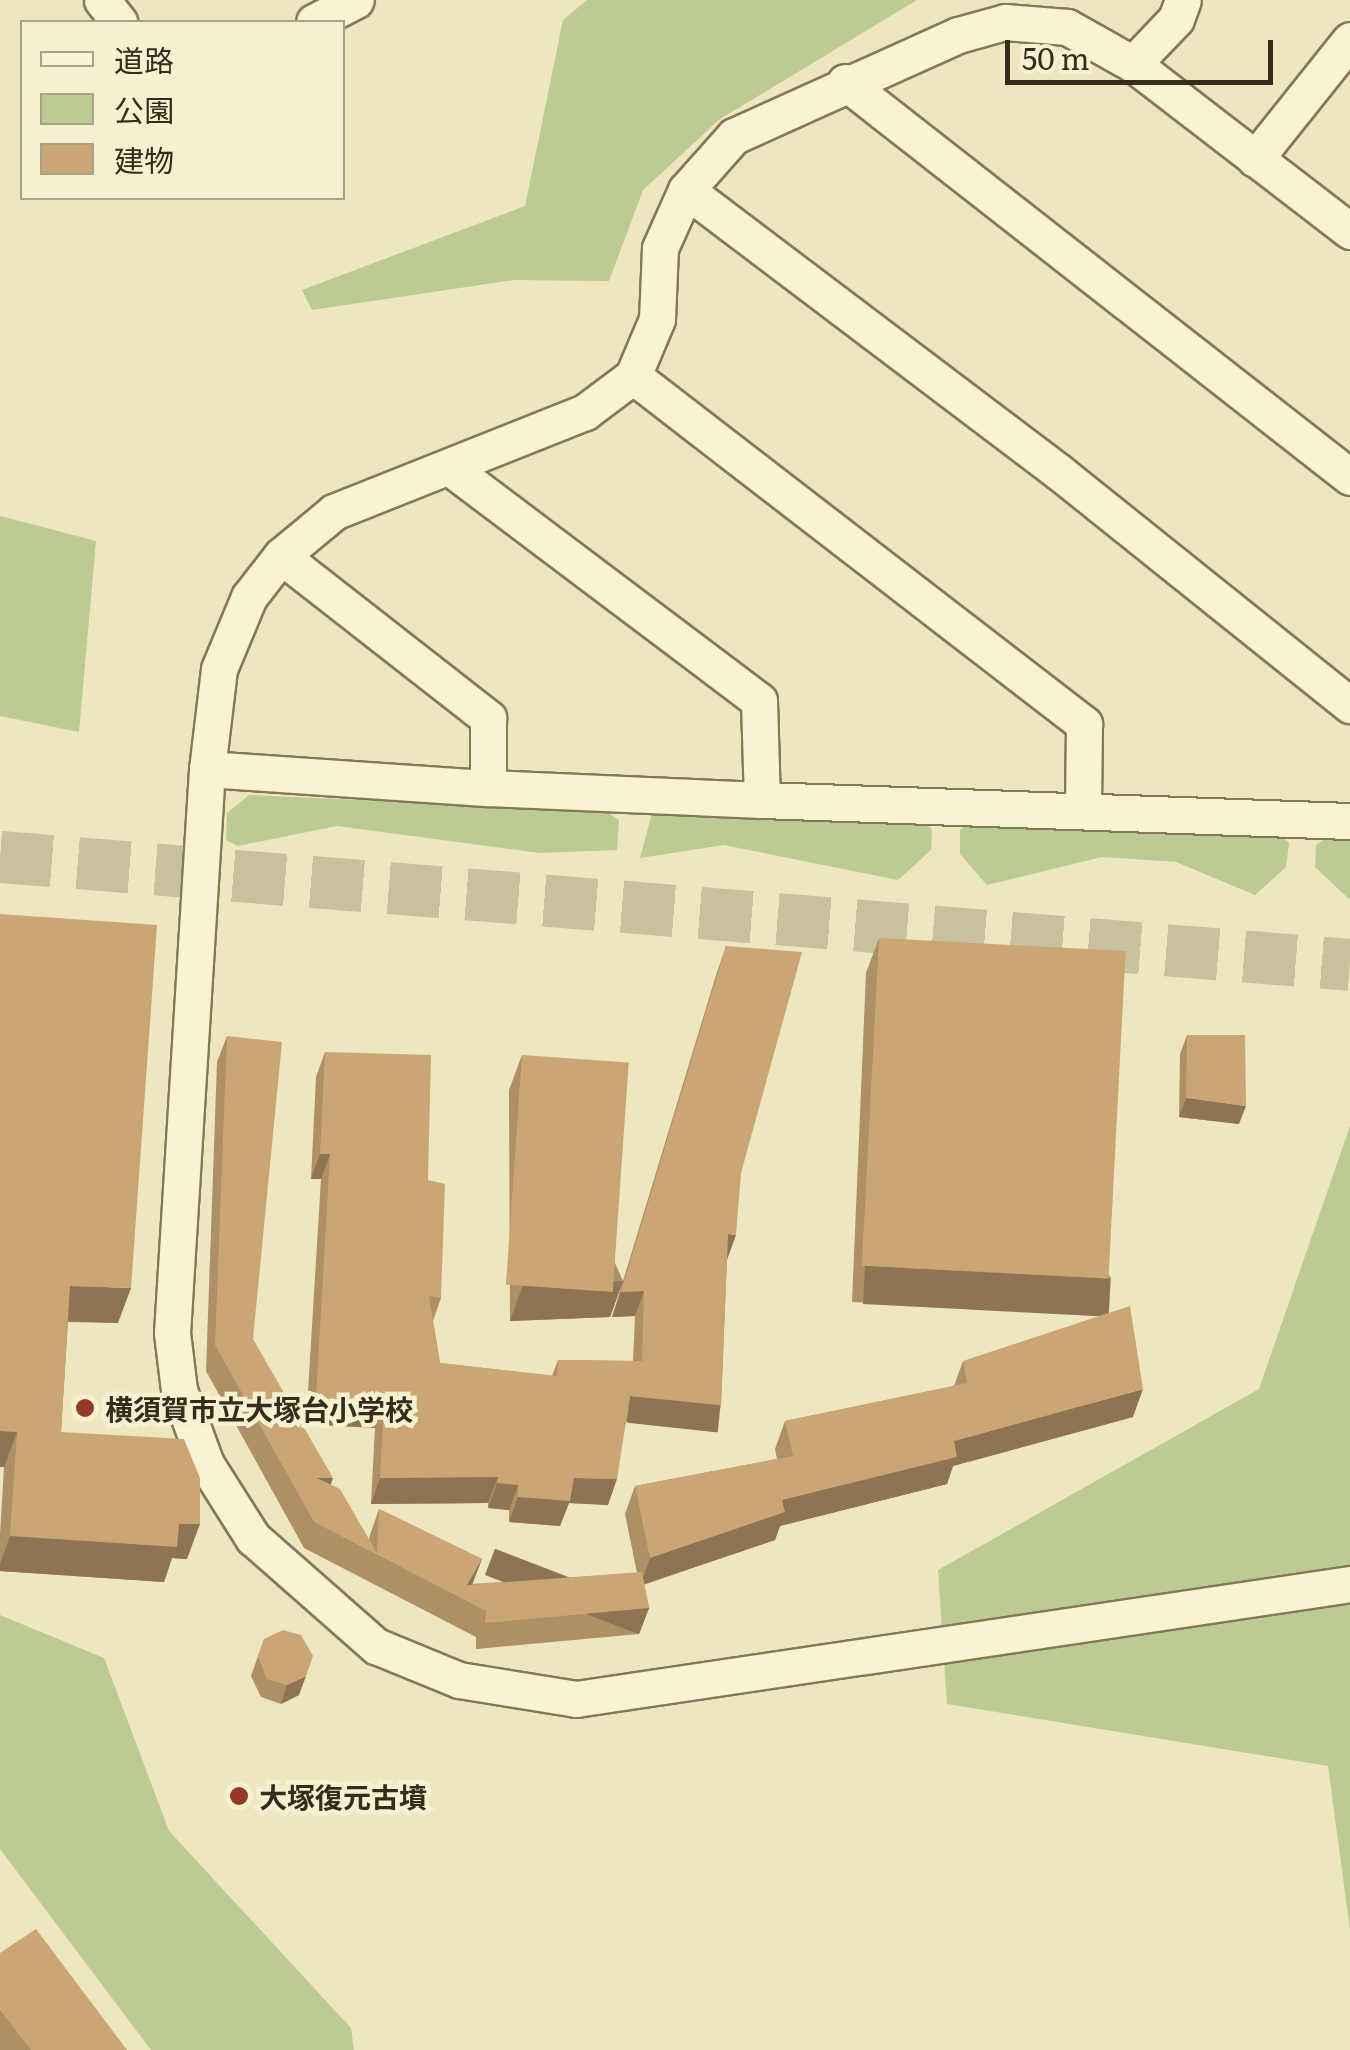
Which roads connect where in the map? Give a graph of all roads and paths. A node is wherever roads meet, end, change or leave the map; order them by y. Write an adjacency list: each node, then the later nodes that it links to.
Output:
1 (102, 0): 4 (street)
2 (356, 0): 5 (street)
3 (1184, 0): 7 (street)
4 (117, 20)
5 (318, 20)
6 (1350, 40): 9 (street)
7 (1133, 64): 8 (street); 9 (street)
8 (844, 82): 10 (street); 14 (street)
9 (1255, 159): 11 (street)
10 (686, 190): 12 (street); 16 (street)
11 (1350, 232)
12 (633, 376): 13 (street); 20 (street)
13 (449, 467): 15 (street); 19 (street)
14 (1350, 477)
15 (281, 556): 17 (street); 18 (street)
16 (1350, 704)
17 (206, 769): 18 (street); 22 (street)
18 (488, 788): 19 (street)
19 (762, 800): 20 (street)
20 (1084, 807): 21 (street)
21 (1350, 822)
22 (1350, 1584)

